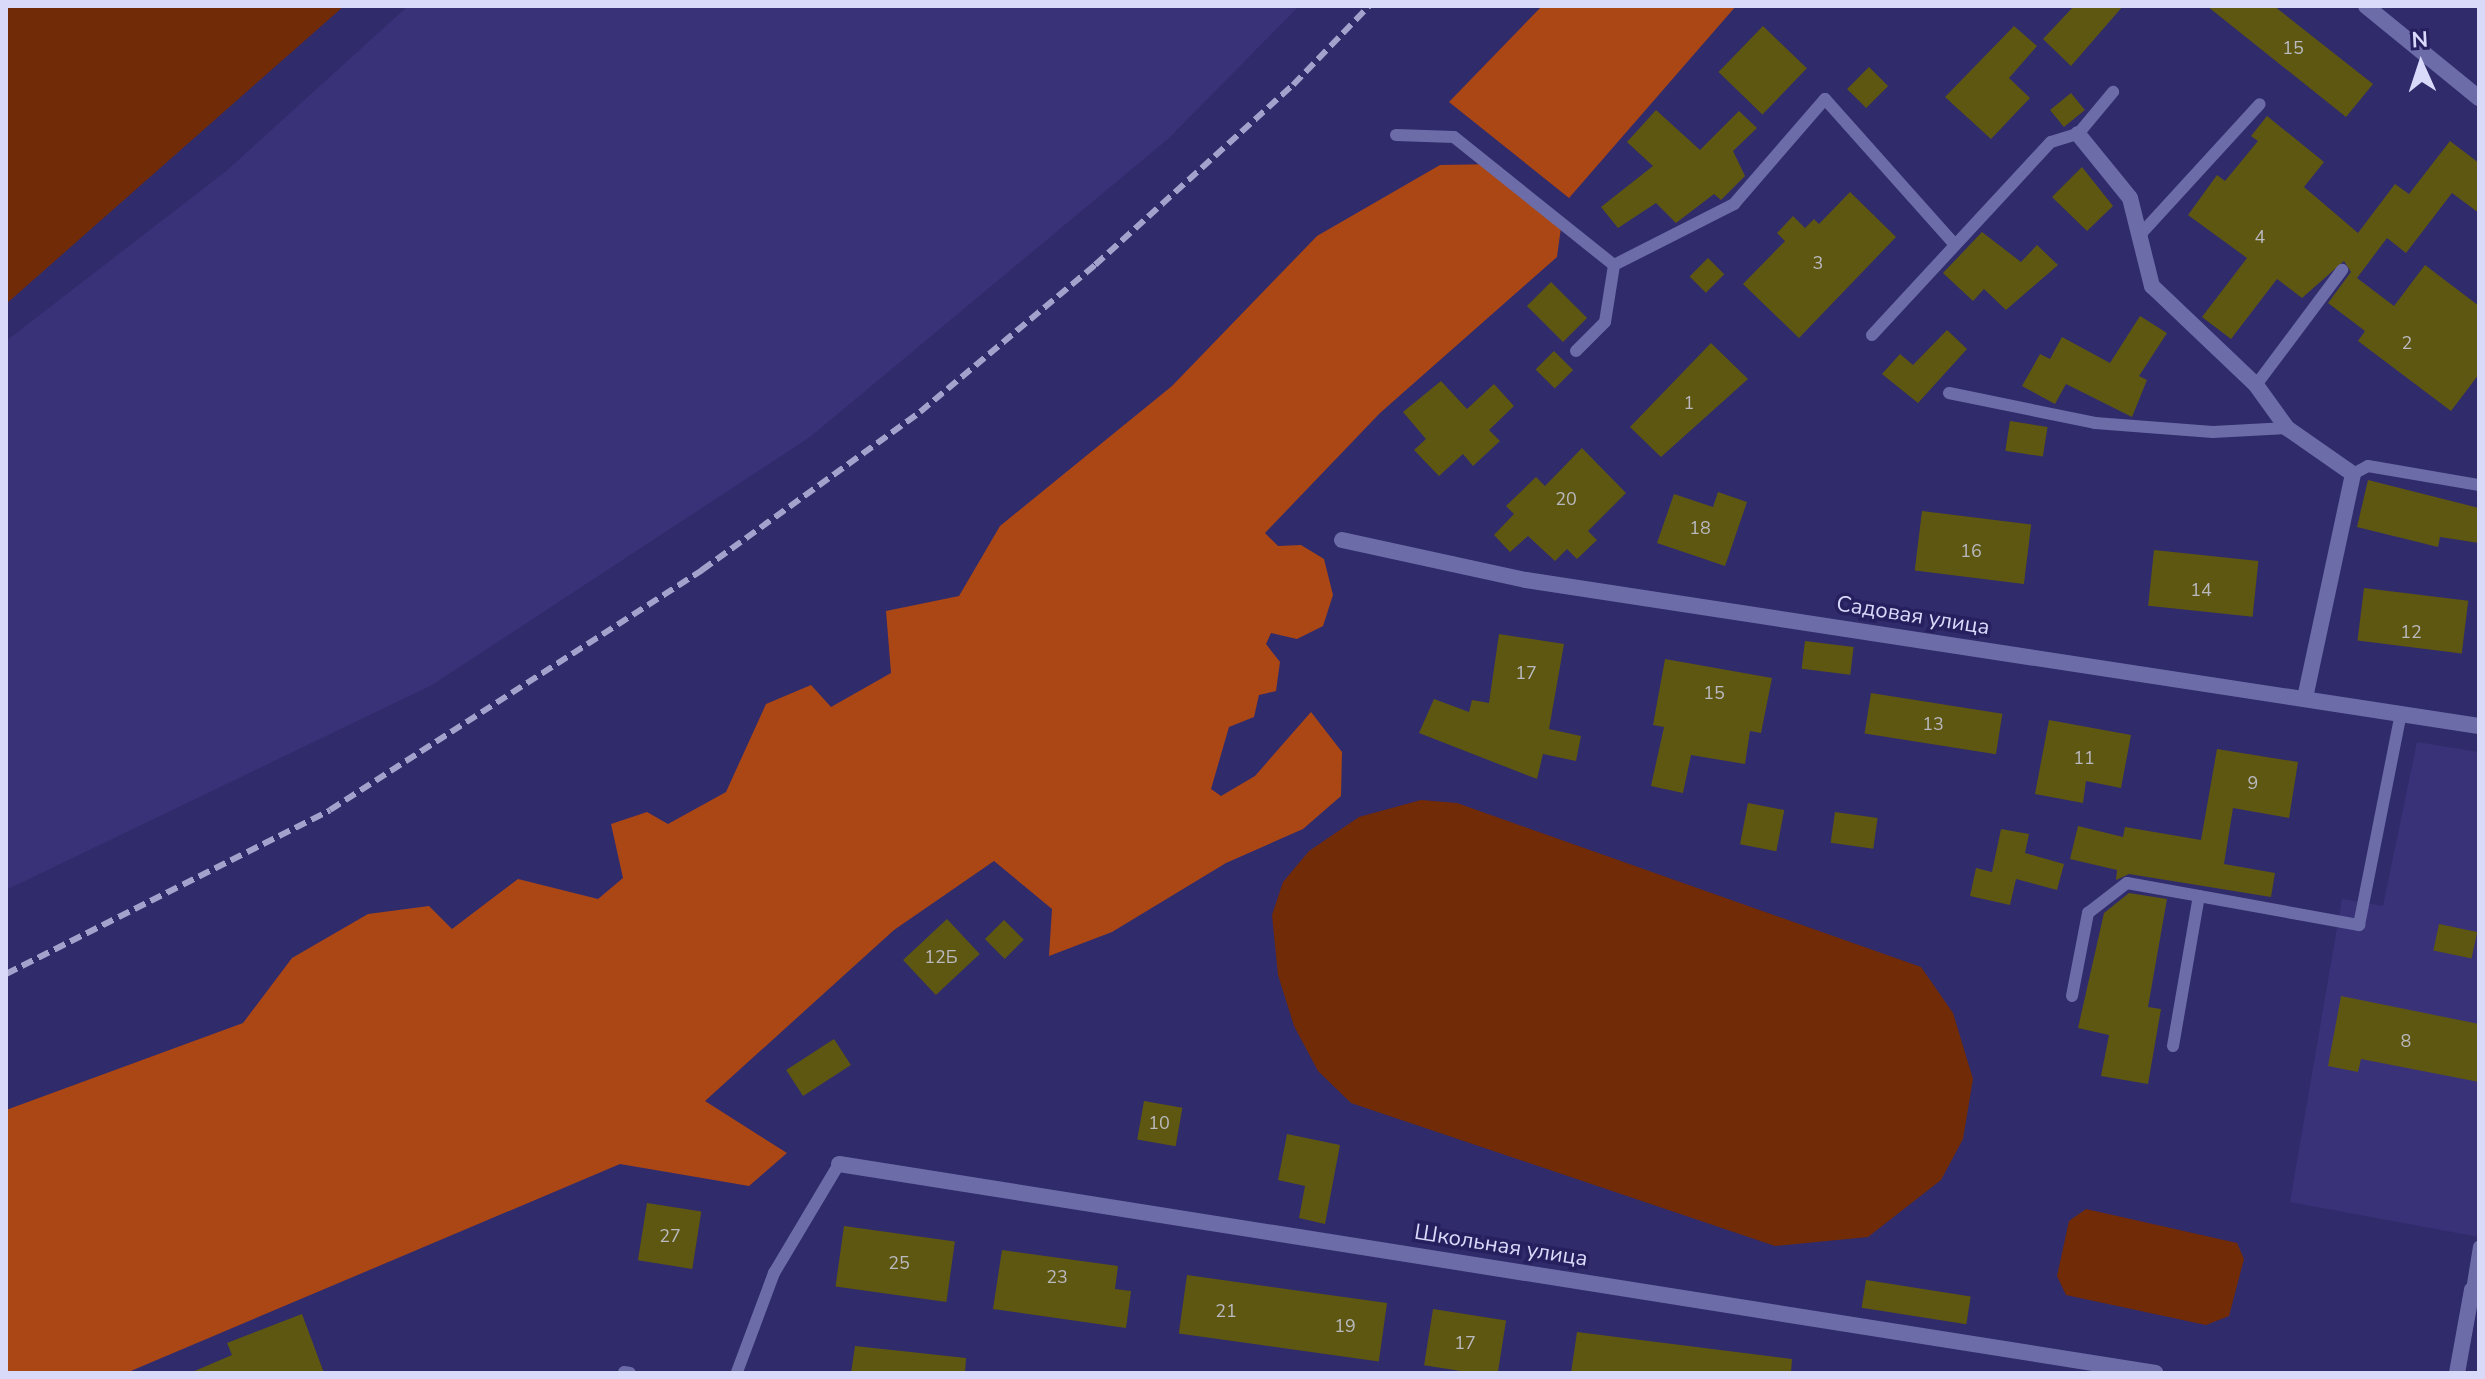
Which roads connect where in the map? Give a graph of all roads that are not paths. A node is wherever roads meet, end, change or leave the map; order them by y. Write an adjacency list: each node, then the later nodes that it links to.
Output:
1 (2366, 6): 3 (street)
2 (2113, 92): 5 (lane)
3 (2479, 98)
4 (2260, 104): 7 (lane)
5 (2078, 134): 7 (street); 8 (lane)
6 (1396, 135): 9 (lane)
7 (2136, 240): 13 (street)
8 (1955, 245): 9 (lane); 11 (lane)
9 (1614, 265): 12 (lane)
10 (2342, 270): 13 (lane)
11 (1872, 335)
12 (1576, 351)
13 (2256, 385): 15 (street)
14 (1949, 393): 15 (lane)
15 (2287, 428): 16 (street)
16 (2353, 474): 17 (lane); 19 (street)
17 (2479, 485)
18 (1342, 540): 19 (street, Садовая улица)
19 (2305, 698): 20 (street, Садовая улица)
20 (2401, 713): 21 (street, Садовая улица); 22 (lane)
21 (2479, 726)
22 (2199, 896): 23 (lane); 24 (lane)
23 (2072, 996)
24 (2173, 1046)
25 (839, 1164): 29 (lane); 32 (street, Школьная улица)
26 (2479, 1247): 27 (lane)
27 (2475, 1291): 33 (street)
28 (624, 1372): 30 (lane)
29 (739, 1372): 31 (lane)
30 (630, 1373)
31 (730, 1373)
32 (2156, 1373)
33 (2457, 1373)

